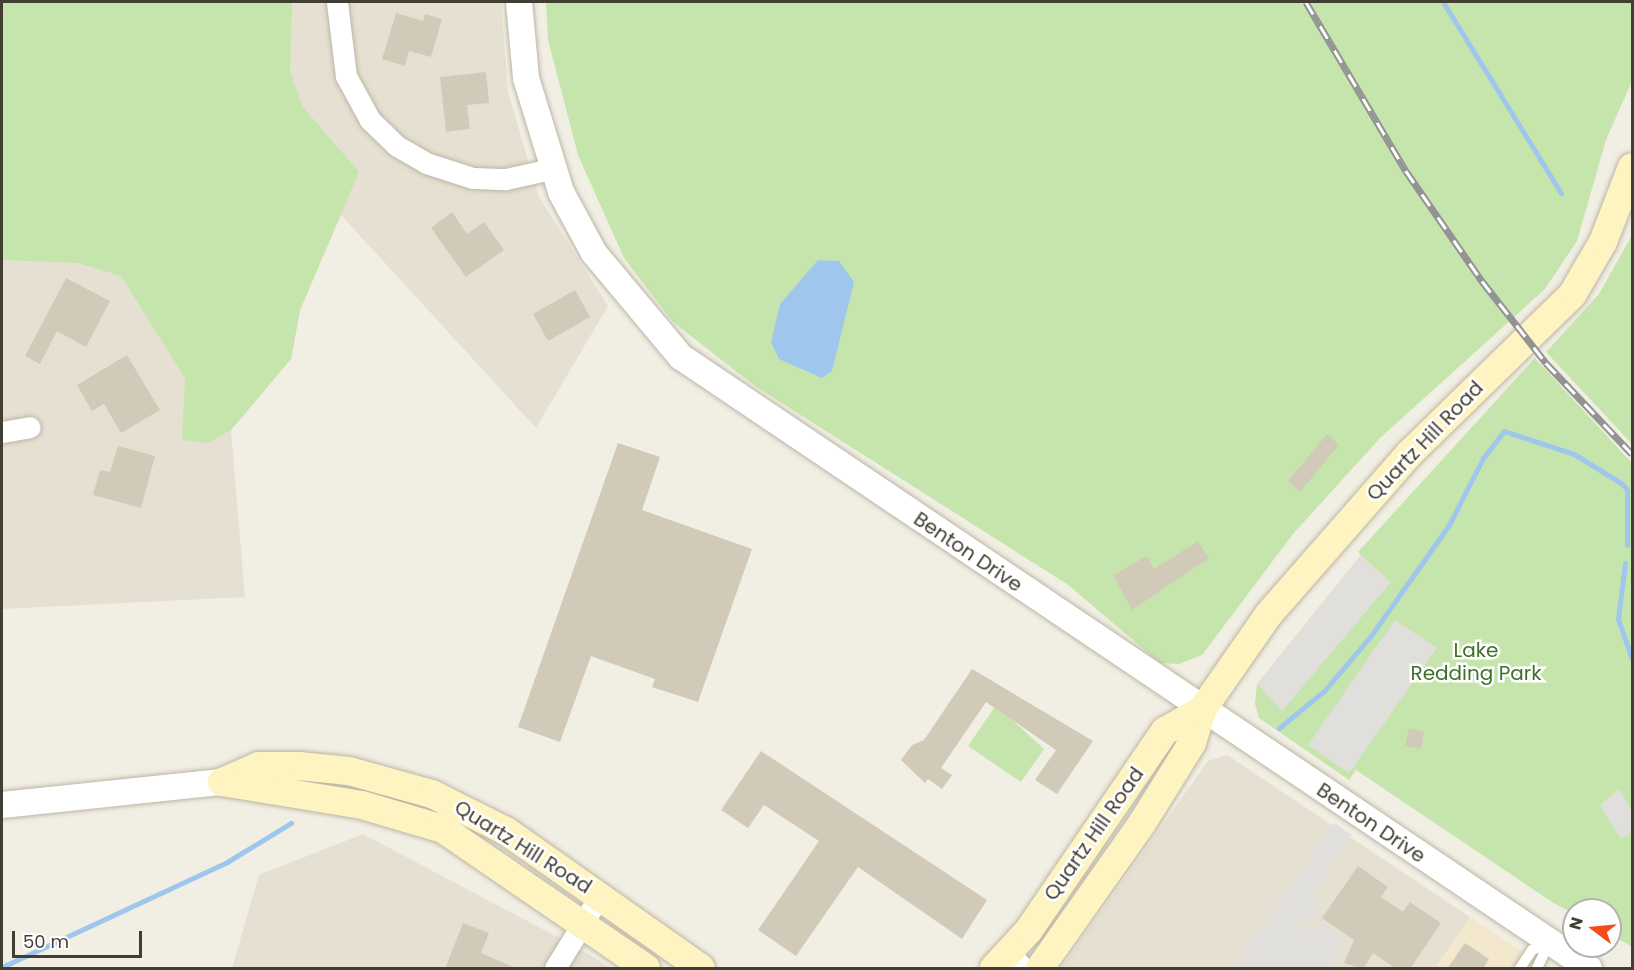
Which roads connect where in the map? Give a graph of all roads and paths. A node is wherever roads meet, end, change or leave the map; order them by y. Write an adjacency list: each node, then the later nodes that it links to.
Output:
1 (337, 2): 4 (street)
2 (519, 2): 4 (street, Benton Drive)
3 (1632, 167): 7 (main road, Quartz Hill Road)
4 (551, 169): 7 (street, Benton Drive)
5 (30, 427): 6 (street)
6 (2, 432)
7 (1203, 710): 12 (street, Benton Drive); 13 (main road, Quartz Hill Road); 17 (main road, Quartz Hill Road)
8 (222, 782): 9 (street, Quartz Hill Road); 10 (main road, Quartz Hill Road); 11 (main road, Quartz Hill Road)
9 (2, 805)
10 (600, 895): 11 (street); 16 (main road, Quartz Hill Road)
11 (581, 925): 14 (street); 15 (main road, Quartz Hill Road)
12 (1549, 943): 18 (lane); 19 (lane); 20 (street, Benton Drive)
13 (1009, 963)
14 (555, 969)
15 (646, 969)
16 (701, 969)
17 (1040, 969)
18 (1520, 969)
19 (1537, 969)
20 (1589, 969)

